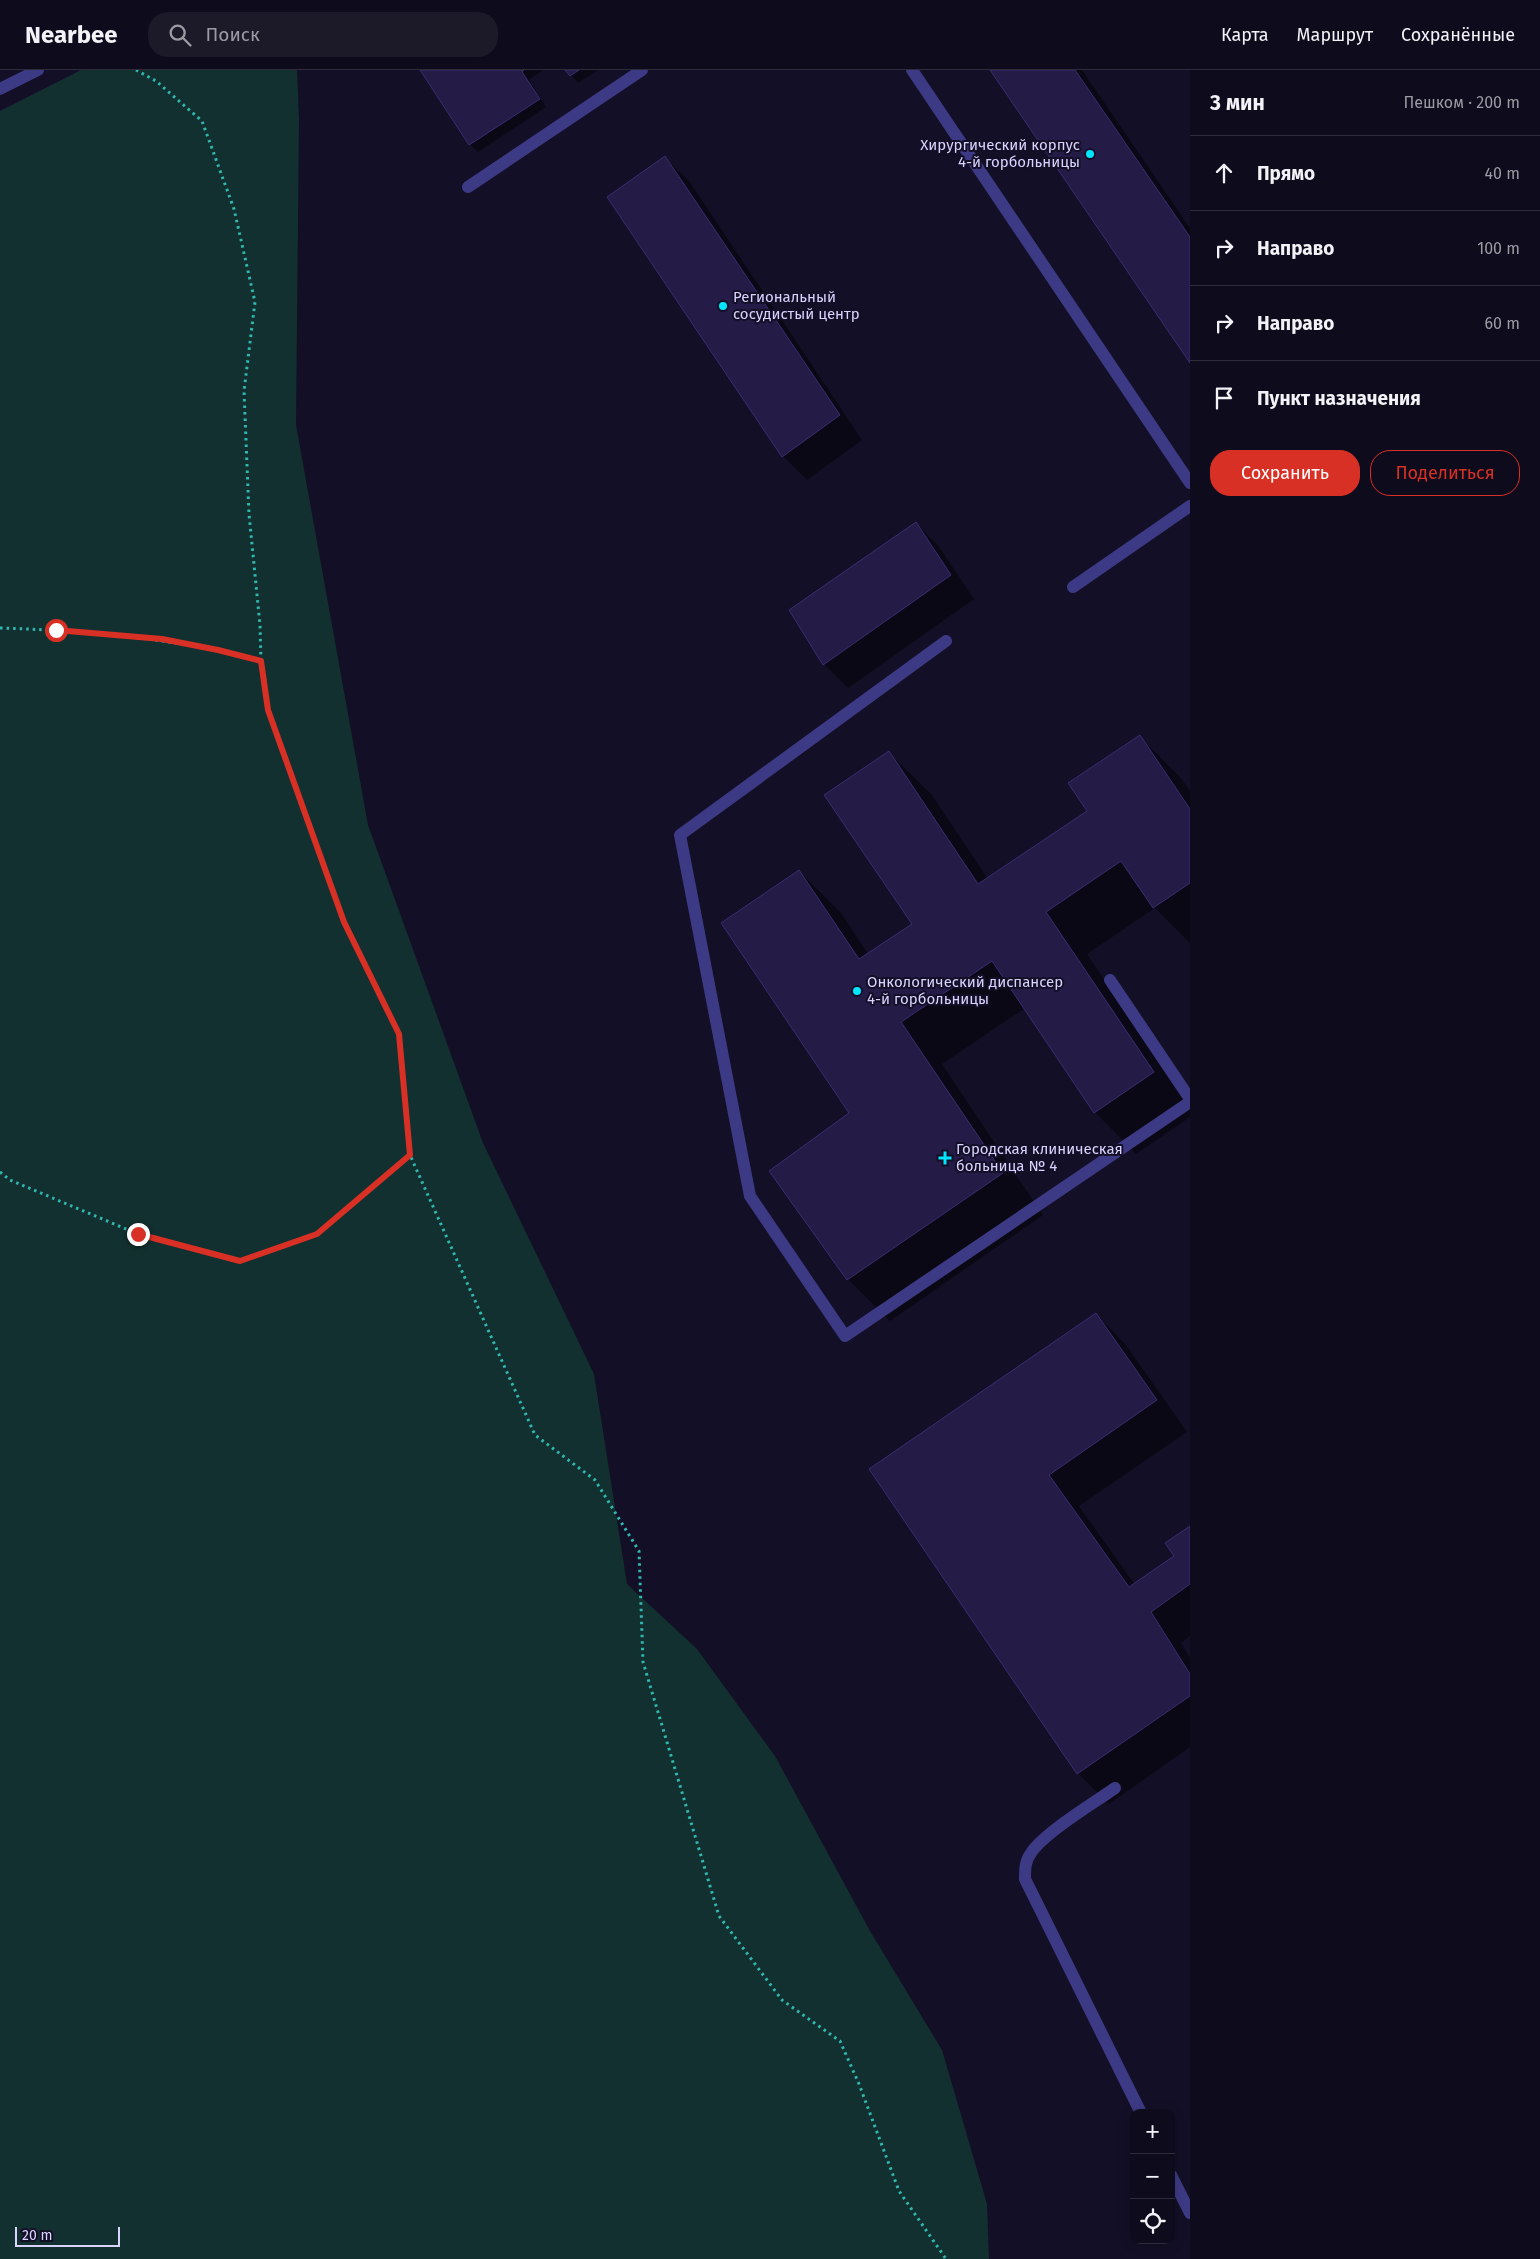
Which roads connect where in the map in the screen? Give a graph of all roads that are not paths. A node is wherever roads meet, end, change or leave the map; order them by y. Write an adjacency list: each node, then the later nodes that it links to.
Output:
1 (38, 70): 4 (street)
2 (642, 70): 5 (street)
3 (912, 70): 6 (street)
4 (0, 89)
5 (468, 188)
6 (1190, 483)
7 (1190, 506): 8 (street)
8 (1073, 587)
9 (946, 641): 11 (street)
10 (1110, 980): 11 (street)
11 (1190, 1100)
12 (1115, 1788): 13 (street)
13 (1139, 2109)
14 (1175, 2183): 15 (street)
15 (1190, 2213)

